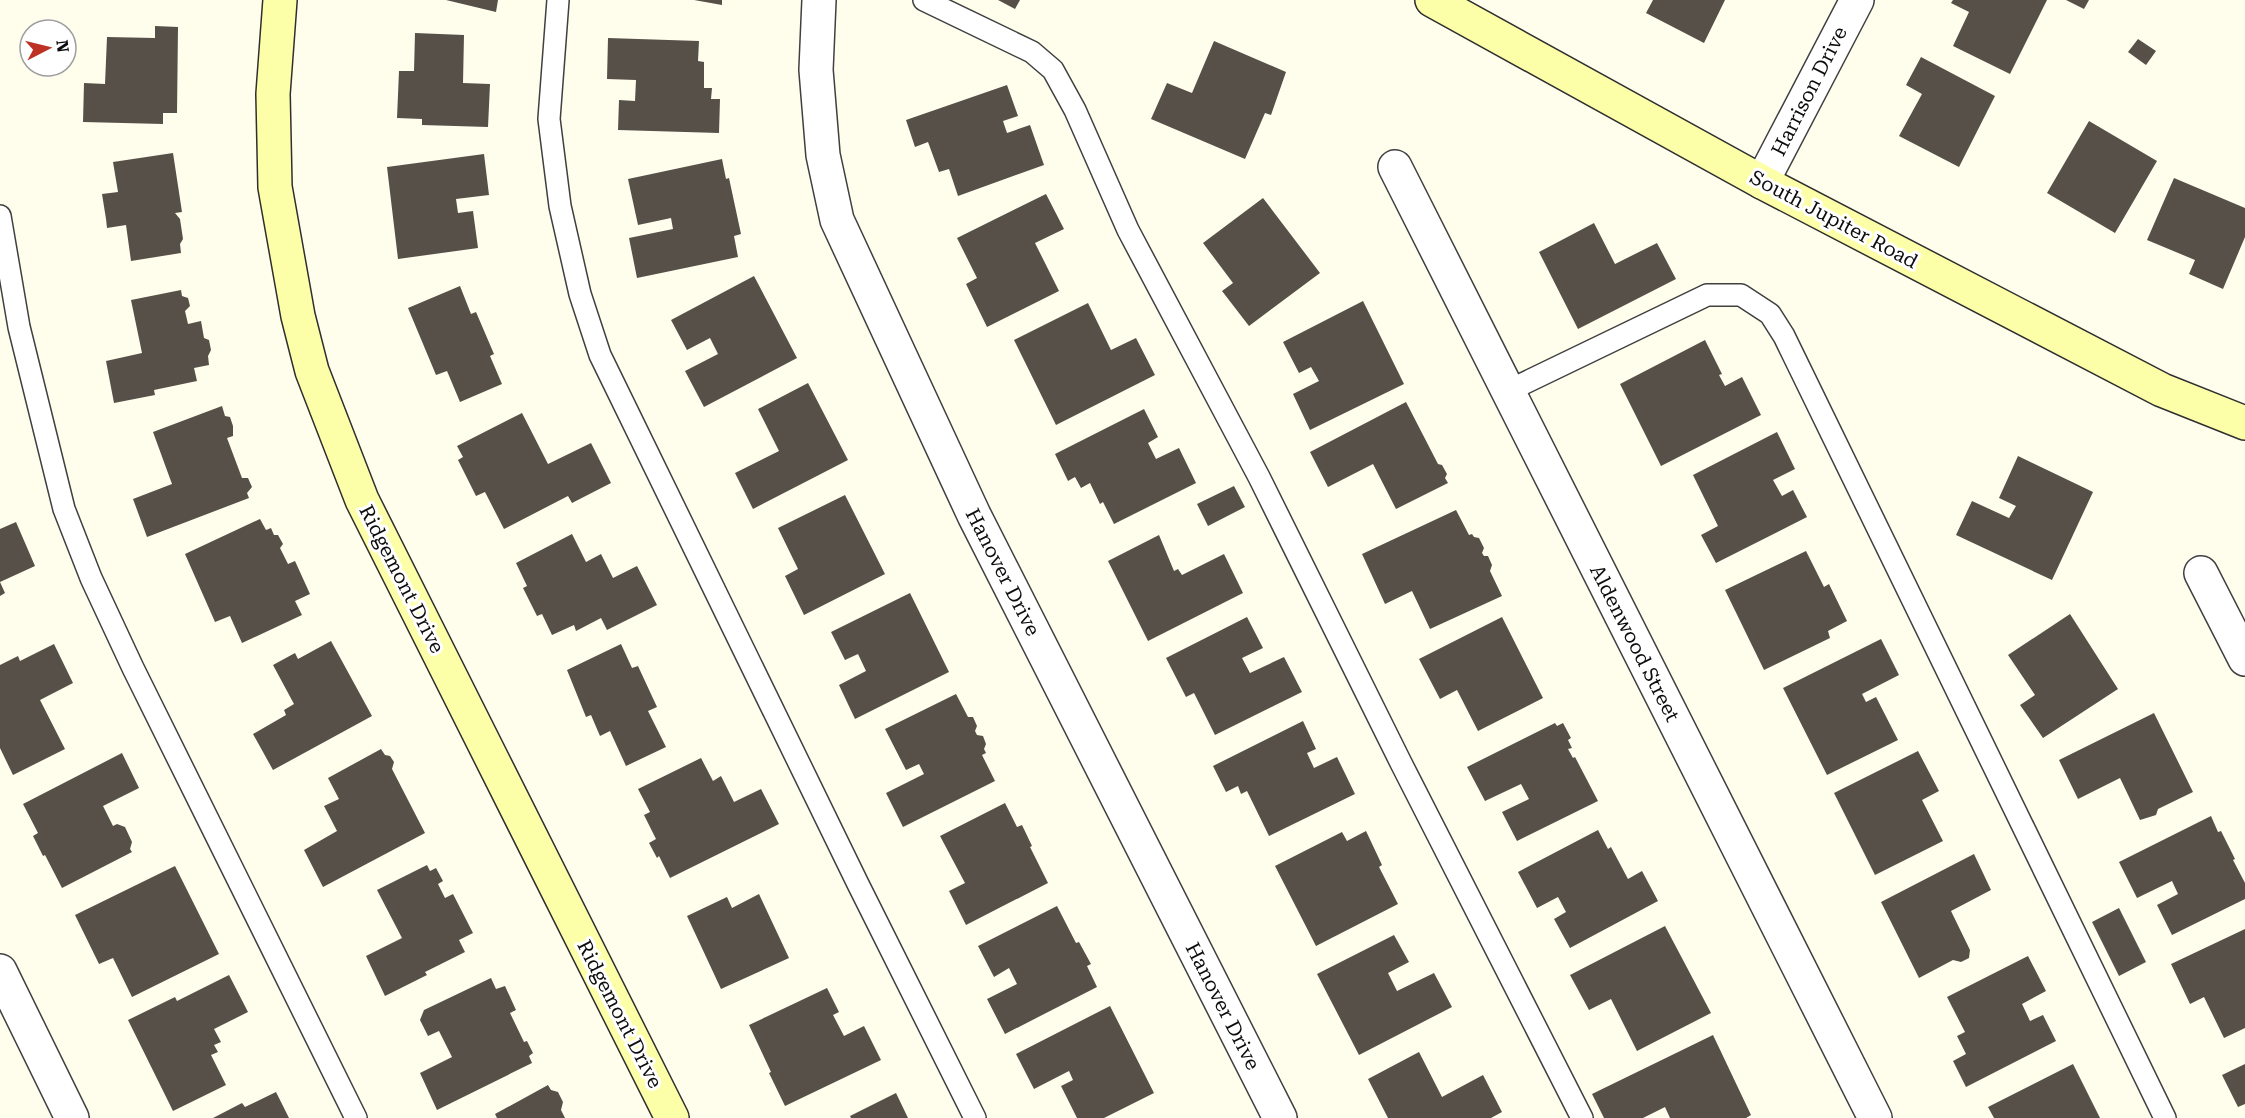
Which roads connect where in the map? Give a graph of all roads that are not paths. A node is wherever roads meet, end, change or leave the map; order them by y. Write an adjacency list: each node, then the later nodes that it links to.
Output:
1 (280, 0): 17 (street, Ridgemont Drive)
2 (558, 0): 18 (lane)
3 (819, 0): 19 (street, Hanover Drive)
4 (924, 0): 20 (lane)
5 (1432, 0): 8 (street, South Jupiter Road)
6 (1857, 0): 8 (street, Harrison Drive)
7 (1395, 167): 10 (street, Aldenwood Street)
8 (1762, 182): 11 (street, South Jupiter Road)
9 (0, 216): 16 (lane)
10 (1508, 391): 21 (street, Aldenwood Street); 22 (lane)
11 (2245, 423)
12 (2201, 573): 13 (street)
13 (2245, 659)
14 (0, 971): 15 (street)
15 (72, 1118)
16 (356, 1118)
17 (672, 1118)
18 (975, 1118)
19 (1280, 1118)
20 (1582, 1118)
21 (1875, 1118)
22 (2165, 1118)

